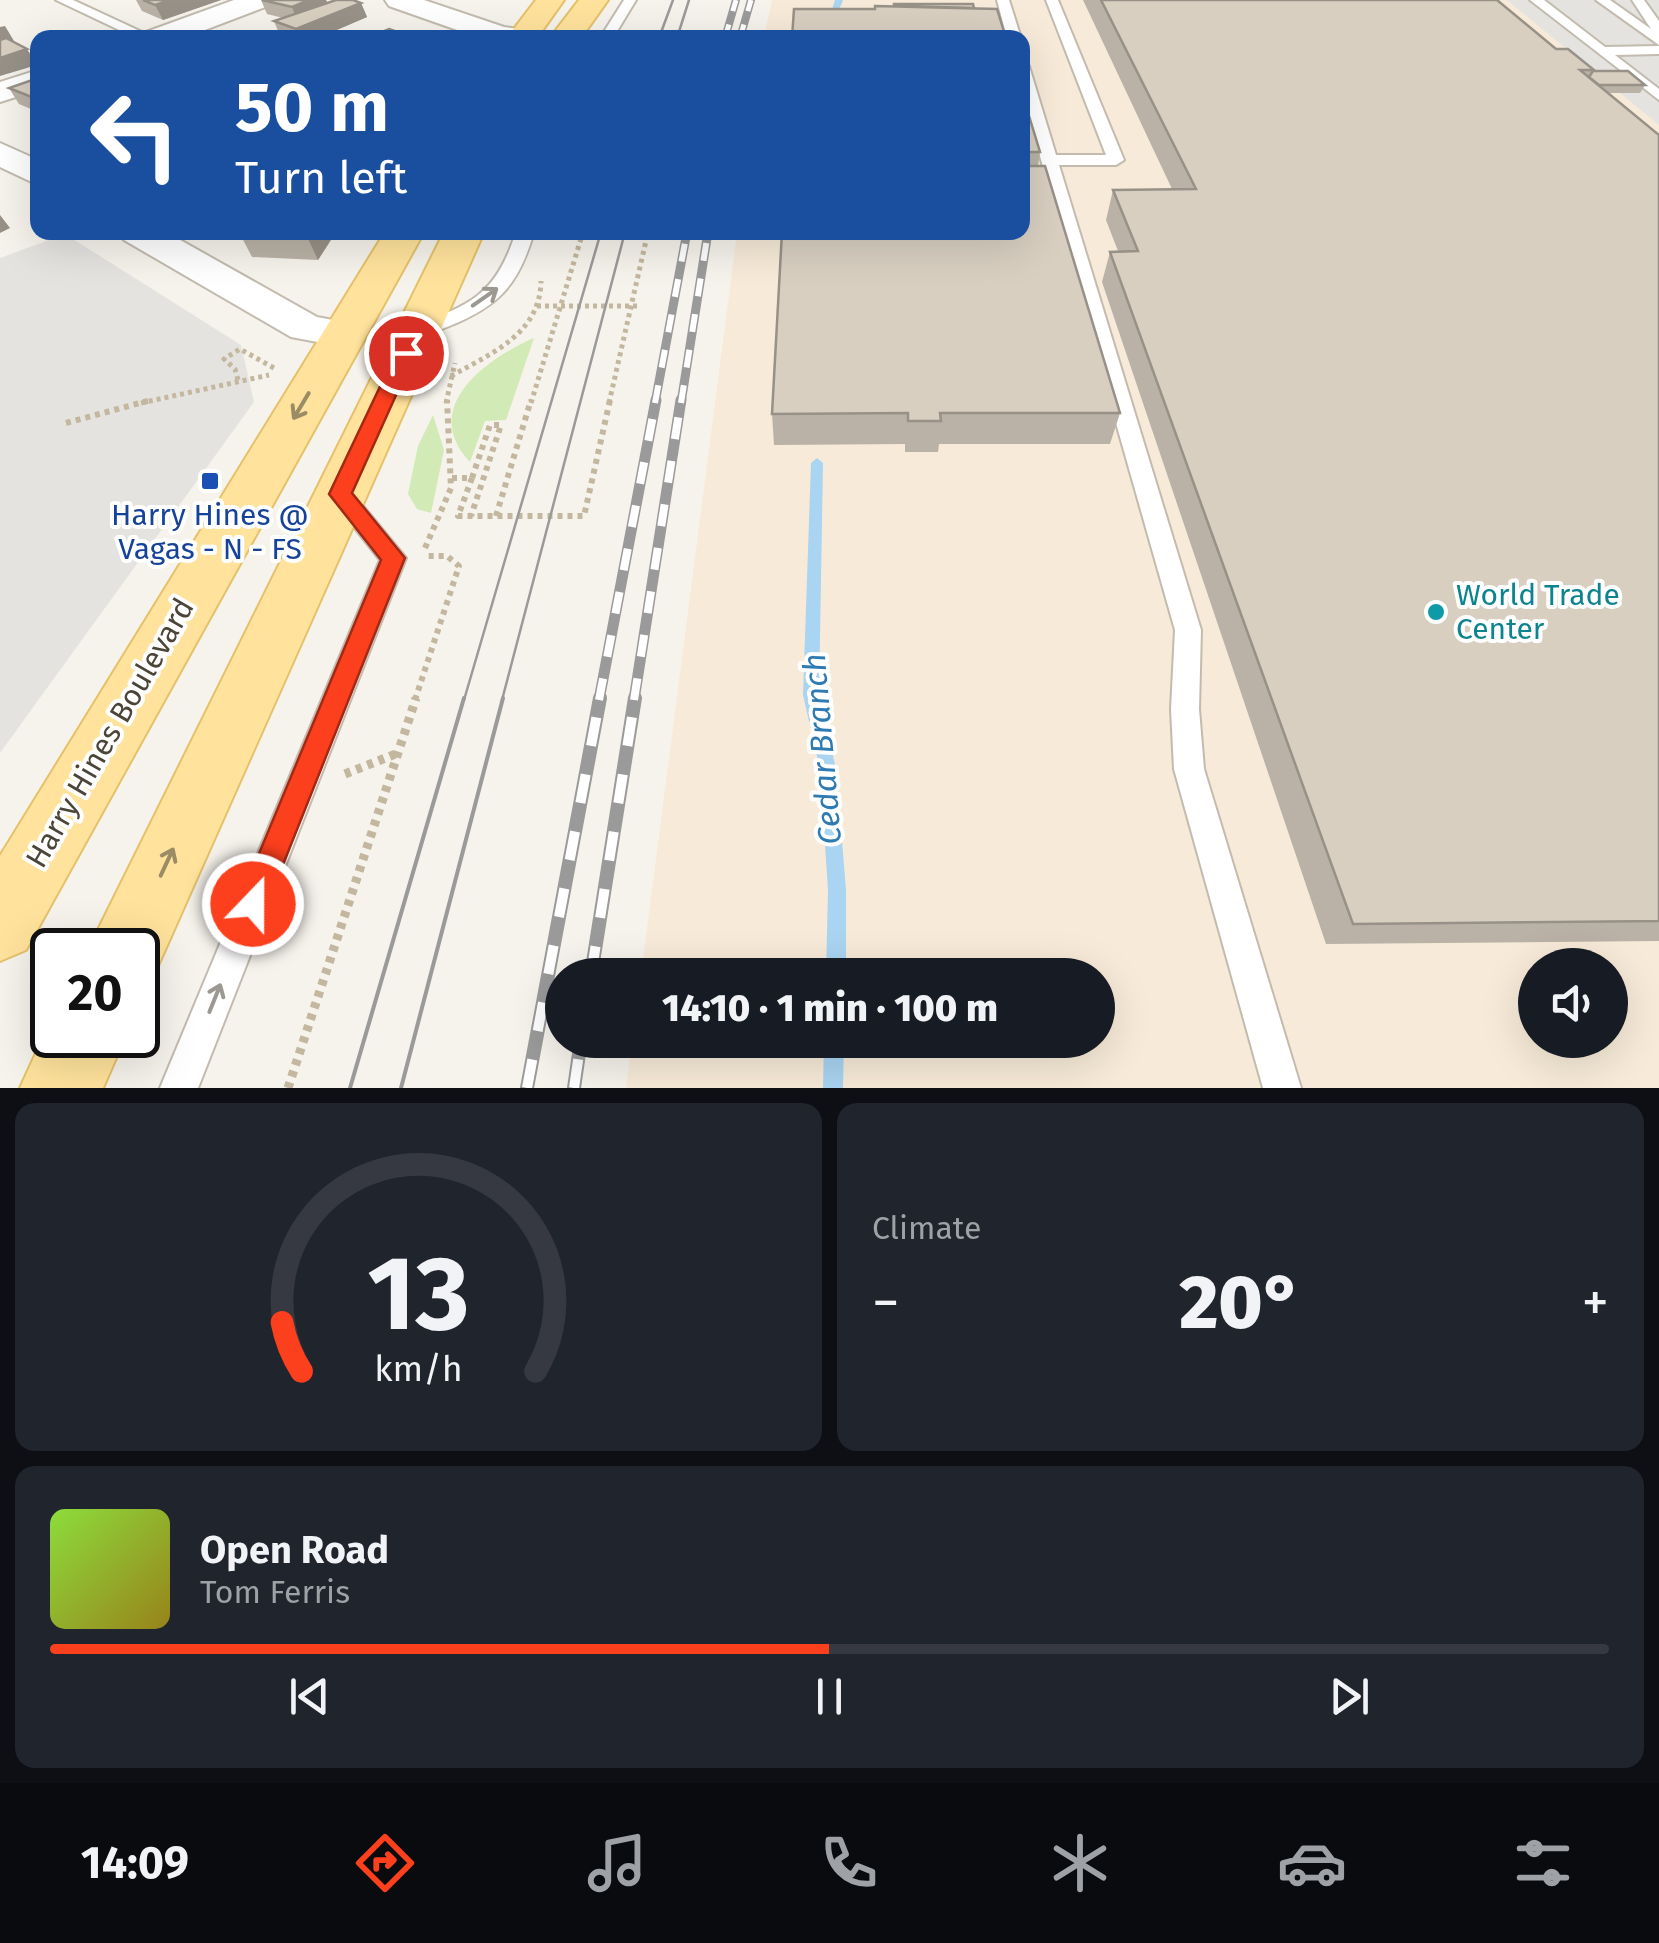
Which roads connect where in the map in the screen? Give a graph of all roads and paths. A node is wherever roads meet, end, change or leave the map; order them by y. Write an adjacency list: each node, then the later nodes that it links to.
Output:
1 (62, 0): 12 (lane)
2 (259, 0): 13 (street)
3 (398, 0): 14 (street)
4 (550, 0): 15 (main road)
5 (594, 0): 16 (main road)
6 (630, 0): 17 (lane)
7 (1003, 0): 18 (lane)
8 (1052, 0): 28 (lane)
9 (1536, 0): 22 (lane)
10 (1602, 0): 20 (lane)
11 (1638, 0): 19 (lane)
12 (133, 30)
13 (175, 30)
14 (485, 30)
15 (527, 30)
16 (571, 30)
17 (611, 30)
18 (1012, 30)
19 (1659, 31)
20 (1659, 41)
21 (1659, 50): 22 (lane)
22 (1602, 51): 26 (lane)
23 (30, 83): 24 (street)
24 (0, 93)
25 (1030, 93): 28 (lane)
26 (1659, 96)
27 (0, 153): 29 (street)
28 (1050, 160): 60 (lane)
29 (30, 170)
30 (151, 240): 41 (street)
31 (399, 240): 41 (main road, Harry Hines Boulevard)
32 (463, 240): 42 (main road)
33 (522, 240): 42 (lane, one-way to 33)
34 (581, 240): 38 (path)
35 (646, 240): 39 (path)
36 (539, 270): 37 (path)
37 (527, 300)
38 (560, 306): 39 (path); 42 (path); 51 (path)
39 (631, 306): 40 (path); 51 (path)
40 (640, 306)
41 (344, 334): 54 (main road, Harry Hines Boulevard, one-way to 54)
42 (442, 352): 47 (path); 49 (main road)
43 (284, 373): 45 (path)
44 (254, 376): 45 (path)
45 (238, 380): 46 (path)
46 (66, 423)
47 (452, 478): 48 (path); 52 (path)
48 (472, 478): 50 (path); 50 (path)
49 (340, 494): 53 (lane); 55 (main road, one-way to 49)
50 (471, 516): 51 (path)
51 (496, 516)
52 (423, 556): 53 (path); 59 (path)
53 (385, 576): 58 (lane, one-way to 53)
54 (4, 914)
55 (136, 928)
56 (75, 1058): 57 (main road)
57 (61, 1088)
58 (178, 1088)
59 (288, 1088)
60 (1282, 1088)

